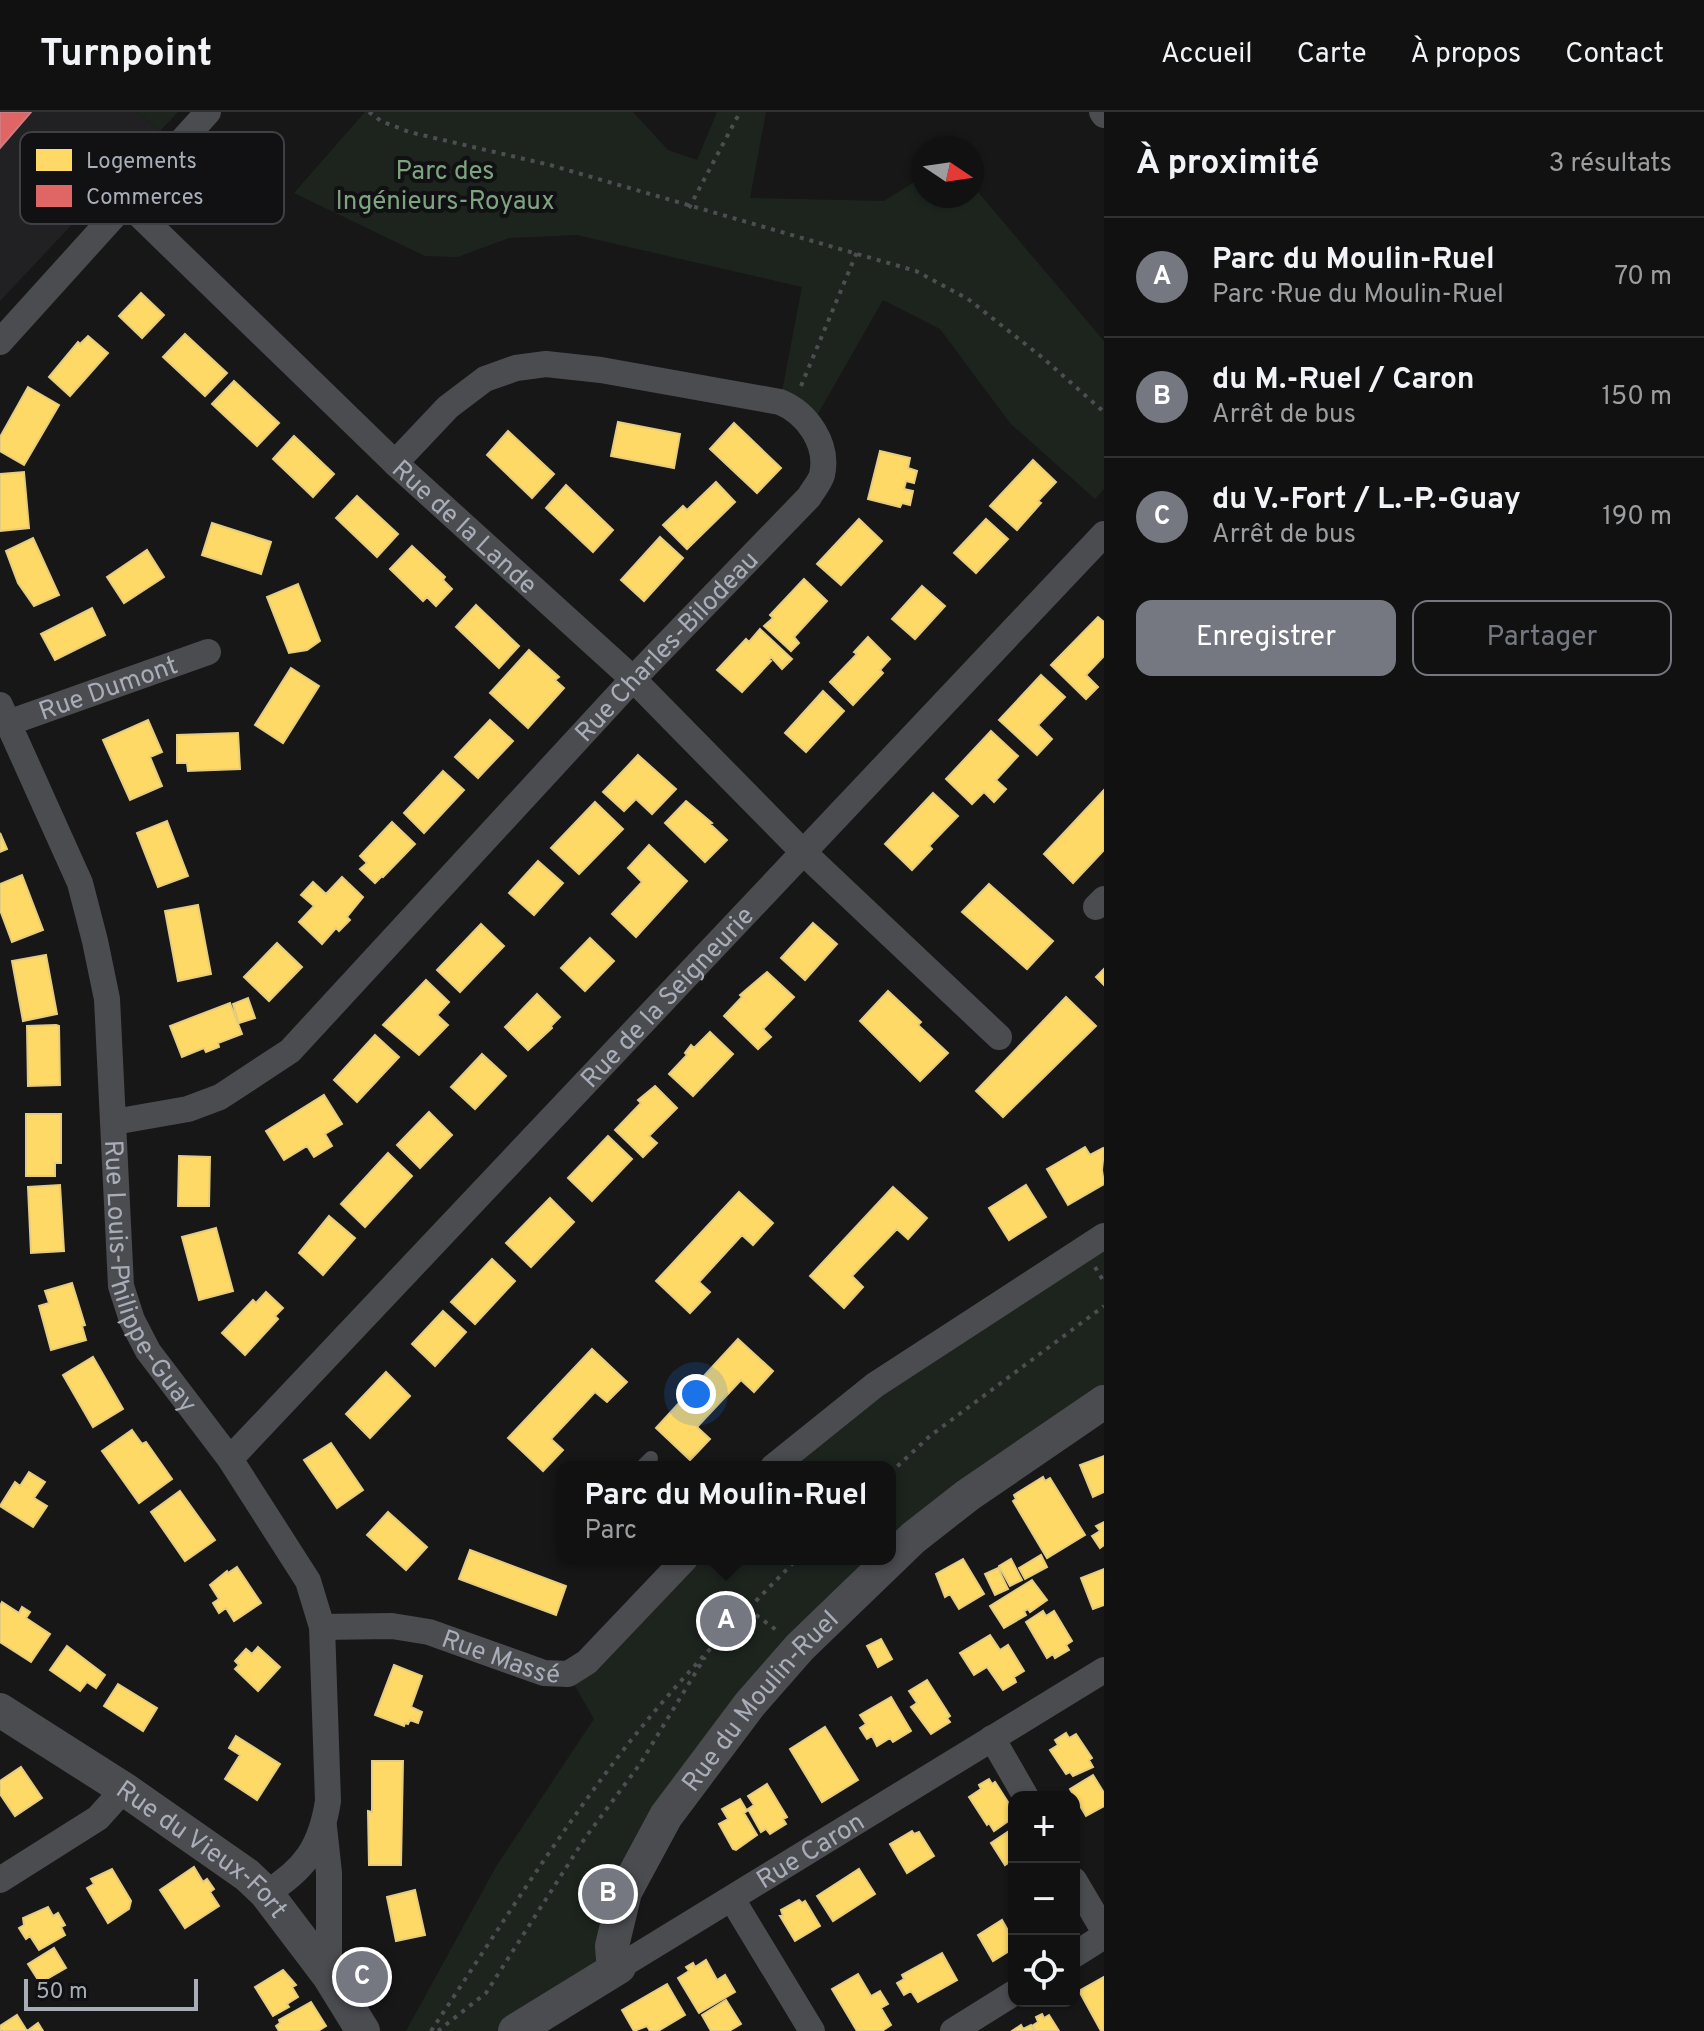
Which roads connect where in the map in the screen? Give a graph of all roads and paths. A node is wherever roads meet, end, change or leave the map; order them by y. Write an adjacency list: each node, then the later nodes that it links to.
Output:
1 (208, 112): 4 (street)
2 (369, 112): 5 (path)
3 (740, 112): 5 (path)
4 (190, 132)
5 (689, 208): 8 (path)
6 (108, 224): 9 (street)
7 (149, 224): 12 (street, Rue de la Lande)
8 (857, 252): 10 (path); 11 (path)
9 (0, 342)
10 (792, 407): 12 (street); 15 (street, Rue Charles-Bilodeau)
11 (1104, 412)
12 (395, 463): 15 (street, Rue de la Lande)
13 (1104, 534): 17 (street, Rue de la Seigneurie)
14 (208, 652): 16 (street, Rue Dumont)
15 (633, 679): 17 (street, Rue de la Lande); 19 (street, Rue Charles-Bilodeau)
16 (4, 714): 19 (street, Rue Louis-Philippe-Guay)
17 (803, 852): 18 (street, Rue de la Lande); 23 (street, Rue de la Seigneurie)
18 (999, 1037)
19 (114, 1122): 23 (street, Rue Louis-Philippe-Guay)
20 (1104, 1236): 24 (street)
21 (1104, 1306): 25 (path)
22 (1104, 1402): 26 (street, Rue du Moulin-Ruel)
23 (230, 1459): 31 (street, Rue Louis-Philippe-Guay)
24 (780, 1461)
25 (896, 1467)
26 (896, 1554)
27 (679, 1565): 31 (street, Rue Massé)
28 (791, 1565): 30 (path)
29 (885, 1565): 33 (street, Rue du Moulin-Ruel)
30 (748, 1609): 32 (path); 33 (path)
31 (322, 1627): 39 (street, Rue Louis-Philippe-Guay)
32 (712, 1645): 50 (path); 51 (path)
33 (800, 1647): 46 (street, Rue du Moulin-Ruel)
34 (1104, 1670): 36 (street, Rue Caron)
35 (0, 1710): 37 (street, Rue du Vieux-Fort)
36 (992, 1738): 38 (street); 43 (street, Rue Caron)
37 (124, 1789): 40 (street); 42 (street, Rue du Vieux-Fort)
38 (1023, 1791)
39 (324, 1827): 42 (street, Rue Louis-Philippe-Guay); 47 (street, Rue Louis-Philippe-Guay)
40 (0, 1880)
41 (1080, 1891): 44 (street)
42 (266, 1893): 47 (street, Rue du Vieux-Fort)
43 (732, 1899): 46 (street, Rue Caron); 53 (street)
44 (1104, 1934): 45 (street)
45 (1080, 1951)
46 (619, 1967): 52 (street, Rue Caron)
47 (329, 1976): 49 (street, Rue du Vieux-Fort)
48 (1008, 1997): 54 (street)
49 (363, 2031)
50 (431, 2031)
51 (438, 2031)
52 (515, 2031)
53 (812, 2031)
54 (953, 2031)

